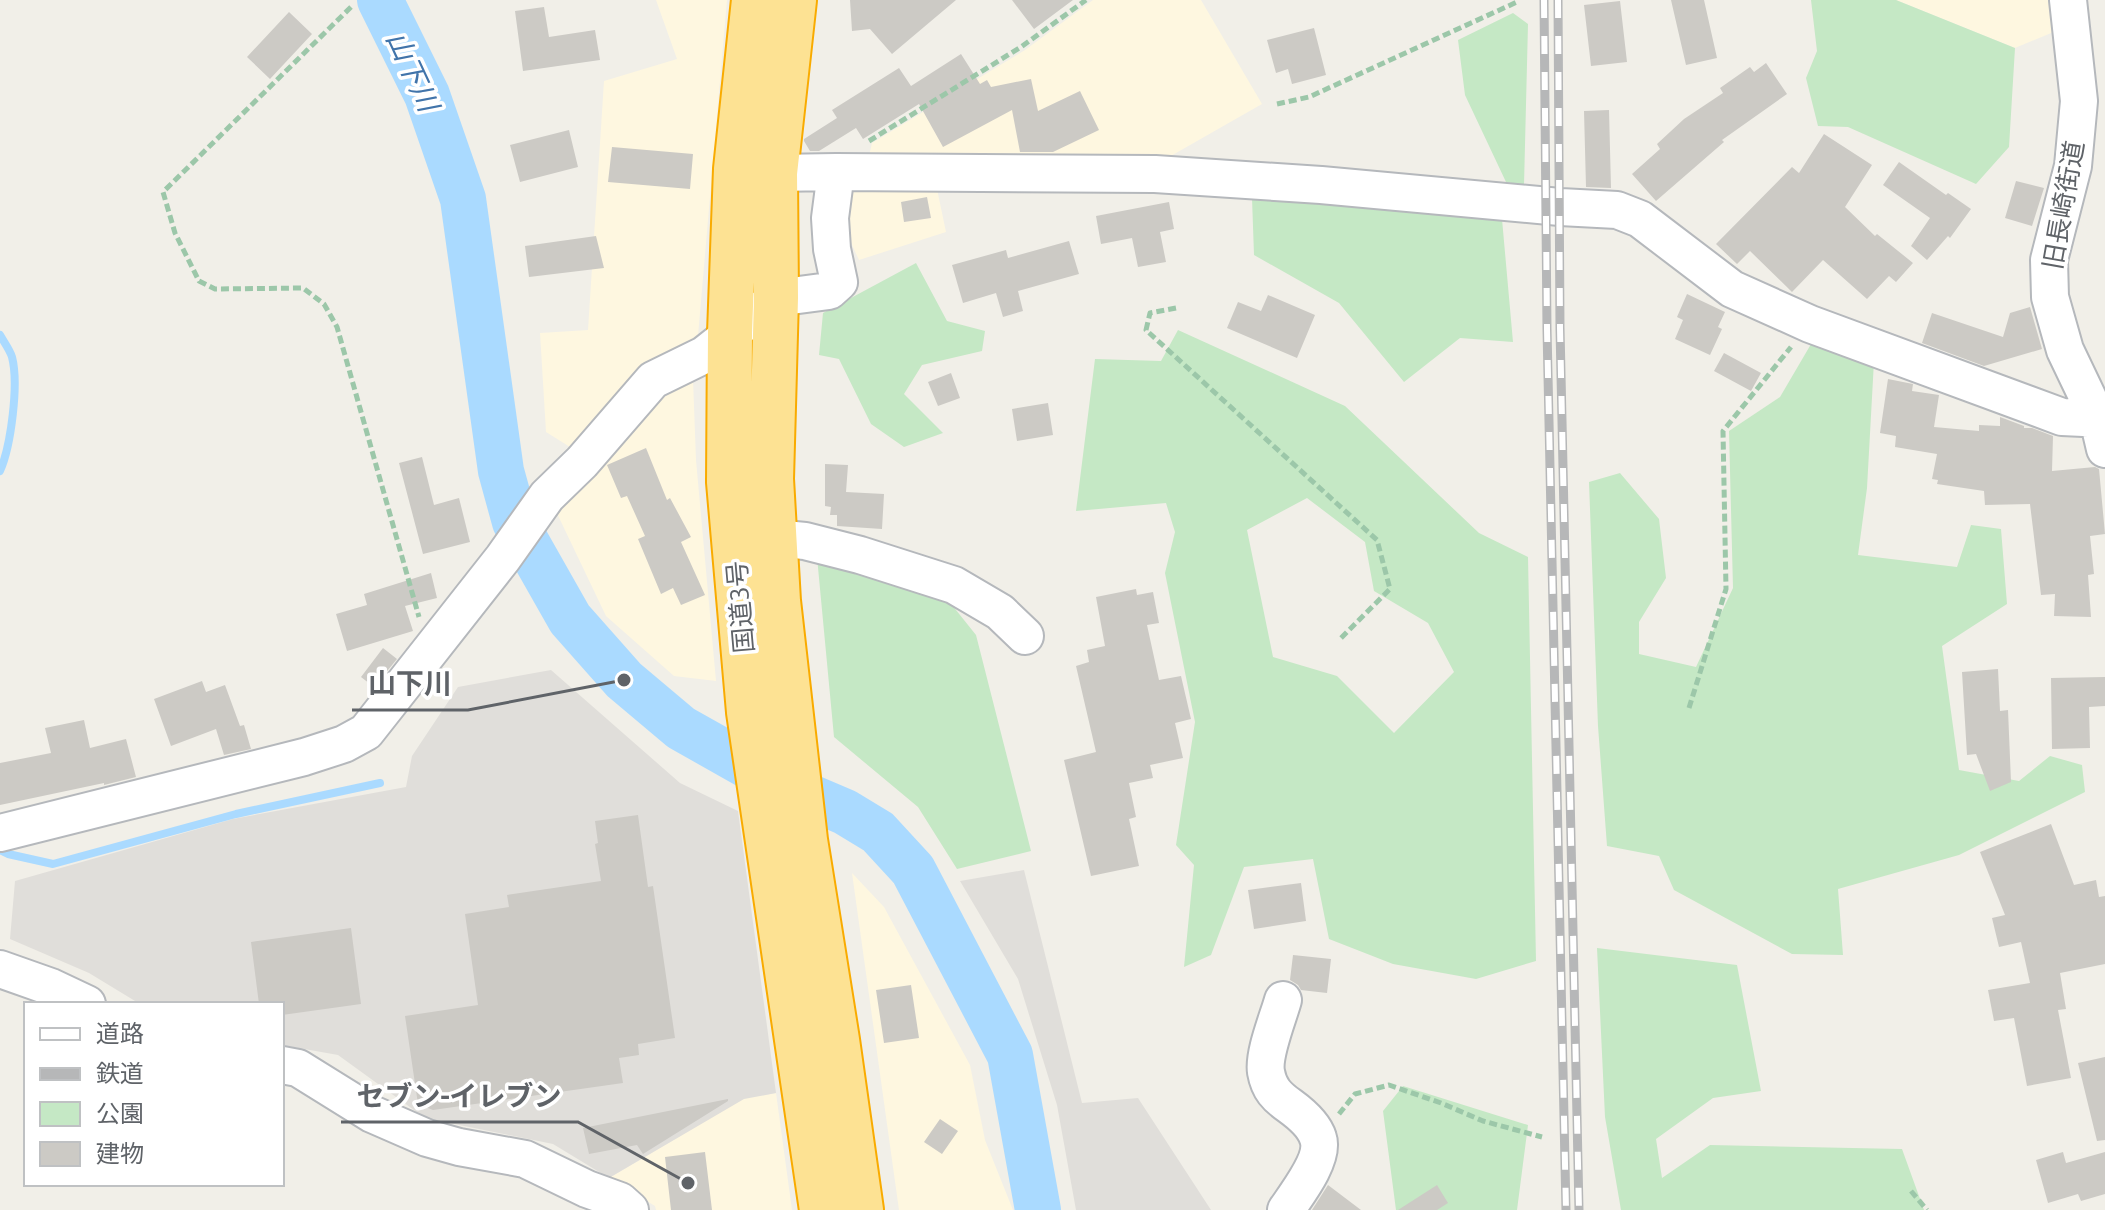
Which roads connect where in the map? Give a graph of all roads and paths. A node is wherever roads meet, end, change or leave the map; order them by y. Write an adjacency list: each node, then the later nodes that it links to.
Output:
1 (754, 0): 13 (highway, 国道3号)
2 (794, 0): 9 (highway, 国道3号)
3 (1086, 0): 8 (path)
4 (2068, 0): 14 (street, 旧長崎街道)
5 (1517, 2): 7 (path)
6 (351, 7): 18 (path)
7 (1277, 104)
8 (836, 172): 9 (street); 10 (street); 12 (street)
9 (775, 173): 10 (highway, 国道3号)
10 (776, 298): 13 (street); 15 (highway, 国道3号)
11 (1176, 308): 17 (path)
12 (1810, 324): 14 (street); 19 (path)
13 (730, 333): 18 (street); 29 (highway, 国道3号)
14 (2103, 429)
15 (774, 538): 16 (street); 30 (highway, 国道3号)
16 (1025, 636)
17 (1341, 638)
18 (429, 653): 20 (street)
19 (1689, 708)
20 (8, 831)
21 (0, 969): 23 (street)
22 (1283, 1000): 26 (street)
23 (83, 1002)
24 (284, 1065): 28 (street)
25 (1542, 1137): 26 (path)
26 (1319, 1140): 31 (street)
27 (1911, 1191): 32 (path)
28 (630, 1210)
29 (822, 1210)
30 (861, 1210)
31 (1286, 1210)
32 (1927, 1210)

